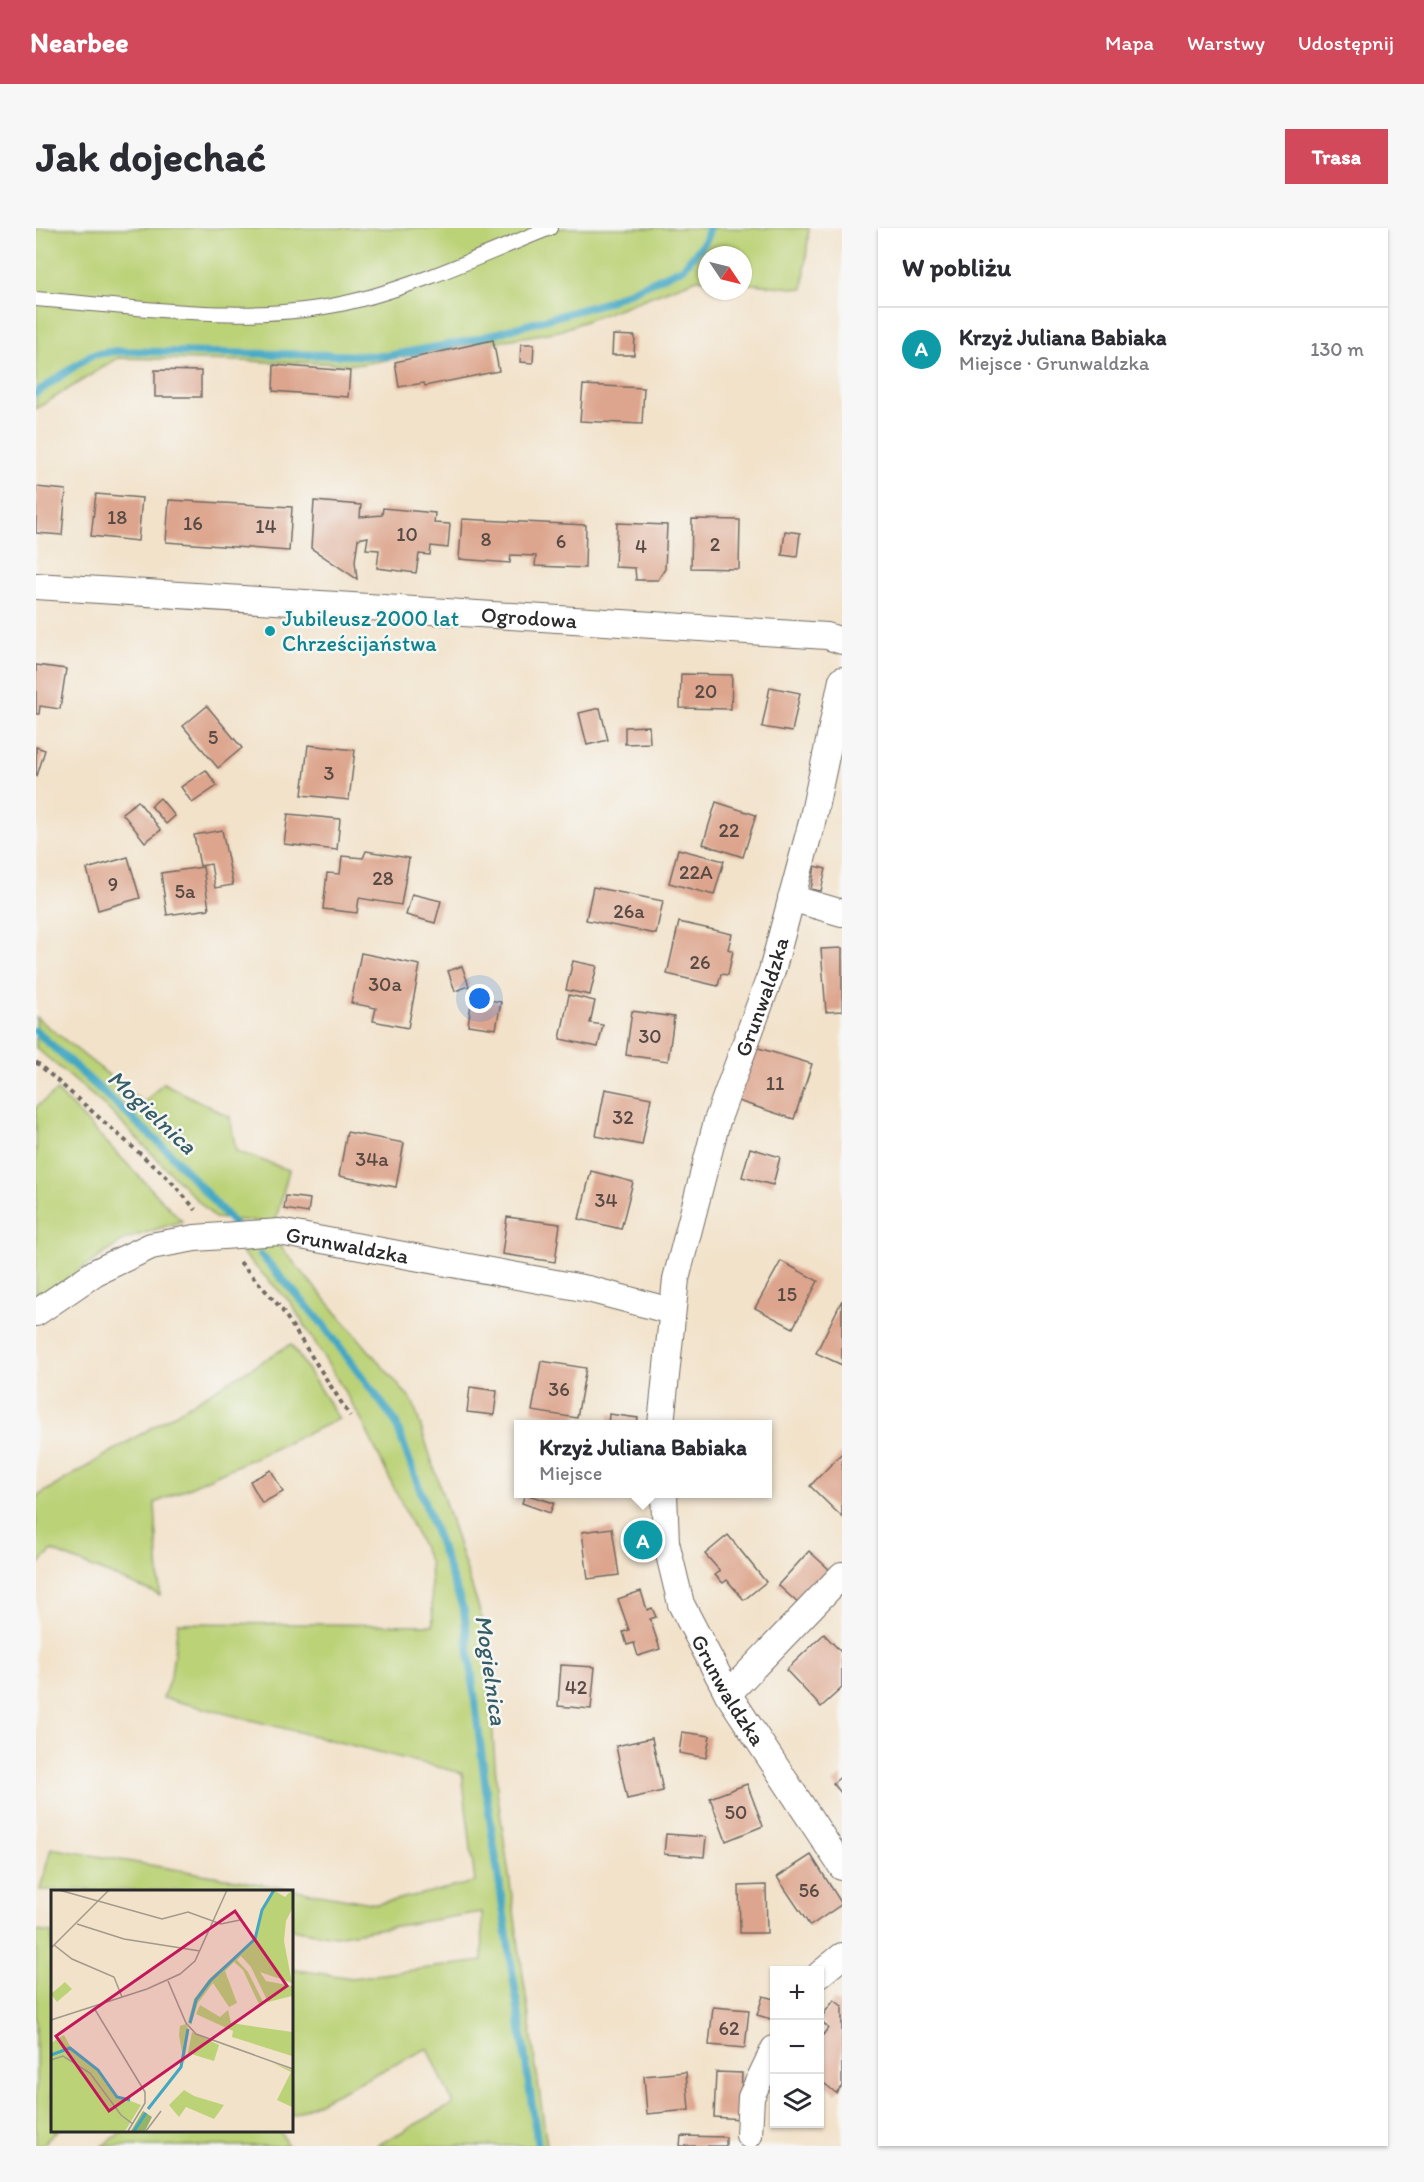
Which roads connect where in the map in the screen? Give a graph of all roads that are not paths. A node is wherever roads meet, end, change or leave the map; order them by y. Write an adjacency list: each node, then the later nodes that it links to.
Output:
1 (550, 228): 2 (lane)
2 (36, 299)
3 (36, 586): 4 (street, Ogrodowa)
4 (842, 641)
5 (842, 680): 6 (street, Grunwaldzka)
6 (791, 898): 7 (street); 8 (street, Grunwaldzka)
7 (842, 913)
8 (671, 1311): 9 (street, Grunwaldzka); 10 (street, Grunwaldzka)
9 (36, 1313)
10 (661, 1420)
11 (664, 1498): 13 (street, Grunwaldzka)
12 (842, 1575): 13 (street)
13 (728, 1694): 14 (street, Grunwaldzka)
14 (842, 1867)
15 (842, 1956): 16 (street)
16 (824, 1970)
17 (770, 2057): 18 (street)
18 (749, 2135)

